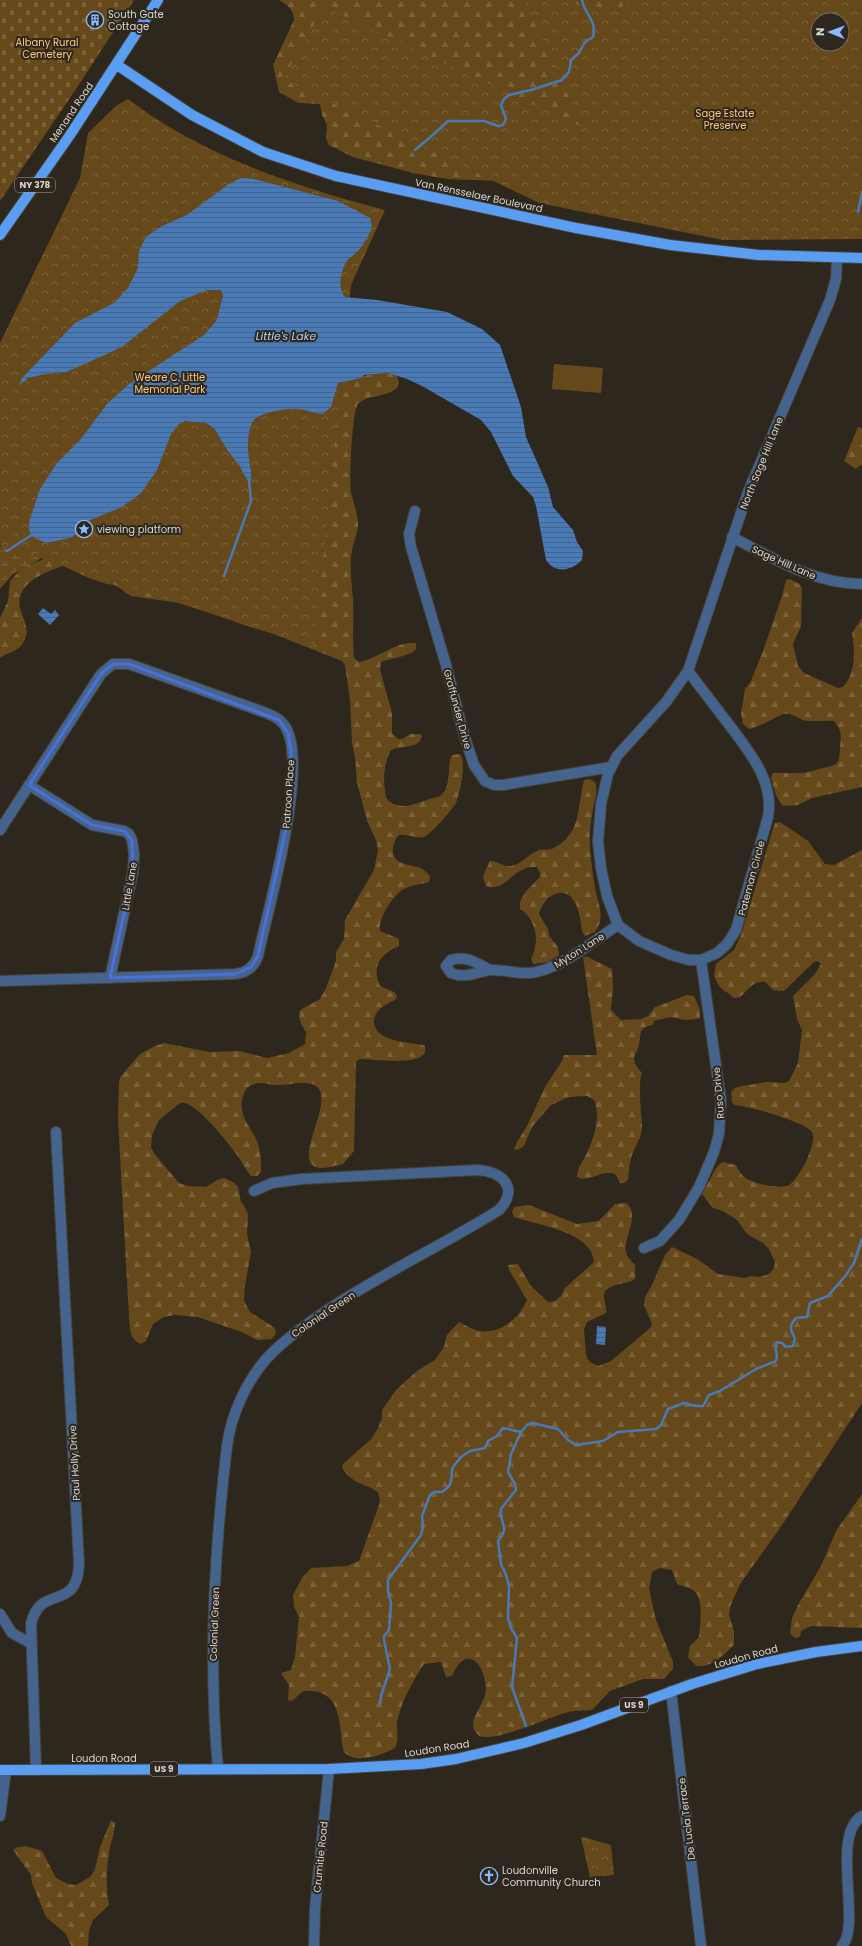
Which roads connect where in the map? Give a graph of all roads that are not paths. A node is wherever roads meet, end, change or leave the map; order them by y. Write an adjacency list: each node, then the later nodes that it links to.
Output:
1 (158, 0): 2 (main road, Menand Road / NY 378)
2 (117, 65): 3 (main road, Menand Road / NY 378); 4 (main road, Van Rensselaer Boulevard)
3 (0, 235)
4 (837, 258): 5 (main road, Van Rensselaer Boulevard); 7 (street, North Sage Hill Lane)
5 (862, 258)
6 (415, 511): 10 (street, Graffunder Drive)
7 (732, 537): 8 (street, Sage Hill Lane); 9 (street, North Sage Hill Lane)
8 (862, 584)
9 (688, 671): 10 (street); 14 (street, Pateman Circle)
10 (611, 766): 13 (street)
11 (29, 785): 12 (street, Patroon Place); 16 (street, Little Lane); 16 (street, Patroon Place)
12 (0, 830)
13 (618, 925): 14 (street); 15 (street, Myton Lane)
14 (701, 960): 20 (street, Ruso Drive)
15 (490, 970)
16 (110, 978): 17 (street, Patroon Place)
17 (0, 981)
18 (56, 1132): 22 (street, Paul Holly Drive)
19 (254, 1191): 25 (street, Colonial Green)
20 (644, 1248)
21 (0, 1614): 22 (street)
22 (30, 1643): 28 (street, Paul Holly Drive)
23 (862, 1646): 24 (main road, Loudon Road / US 9)
24 (671, 1691): 26 (main road, Loudon Road / US 9); 34 (street, De Lucia Terrace)
25 (218, 1769): 26 (main road, Loudon Road / US 9); 28 (main road, Loudon Road / US 9)
26 (329, 1769): 33 (street, Crumitie Road)
27 (3, 1770): 28 (main road, Loudon Road / US 9); 29 (street)
28 (36, 1770)
29 (0, 1816)
30 (862, 1816): 31 (street)
31 (859, 1899)
32 (859, 1927): 35 (street)
33 (314, 1946)
34 (701, 1946)
35 (842, 1946)

